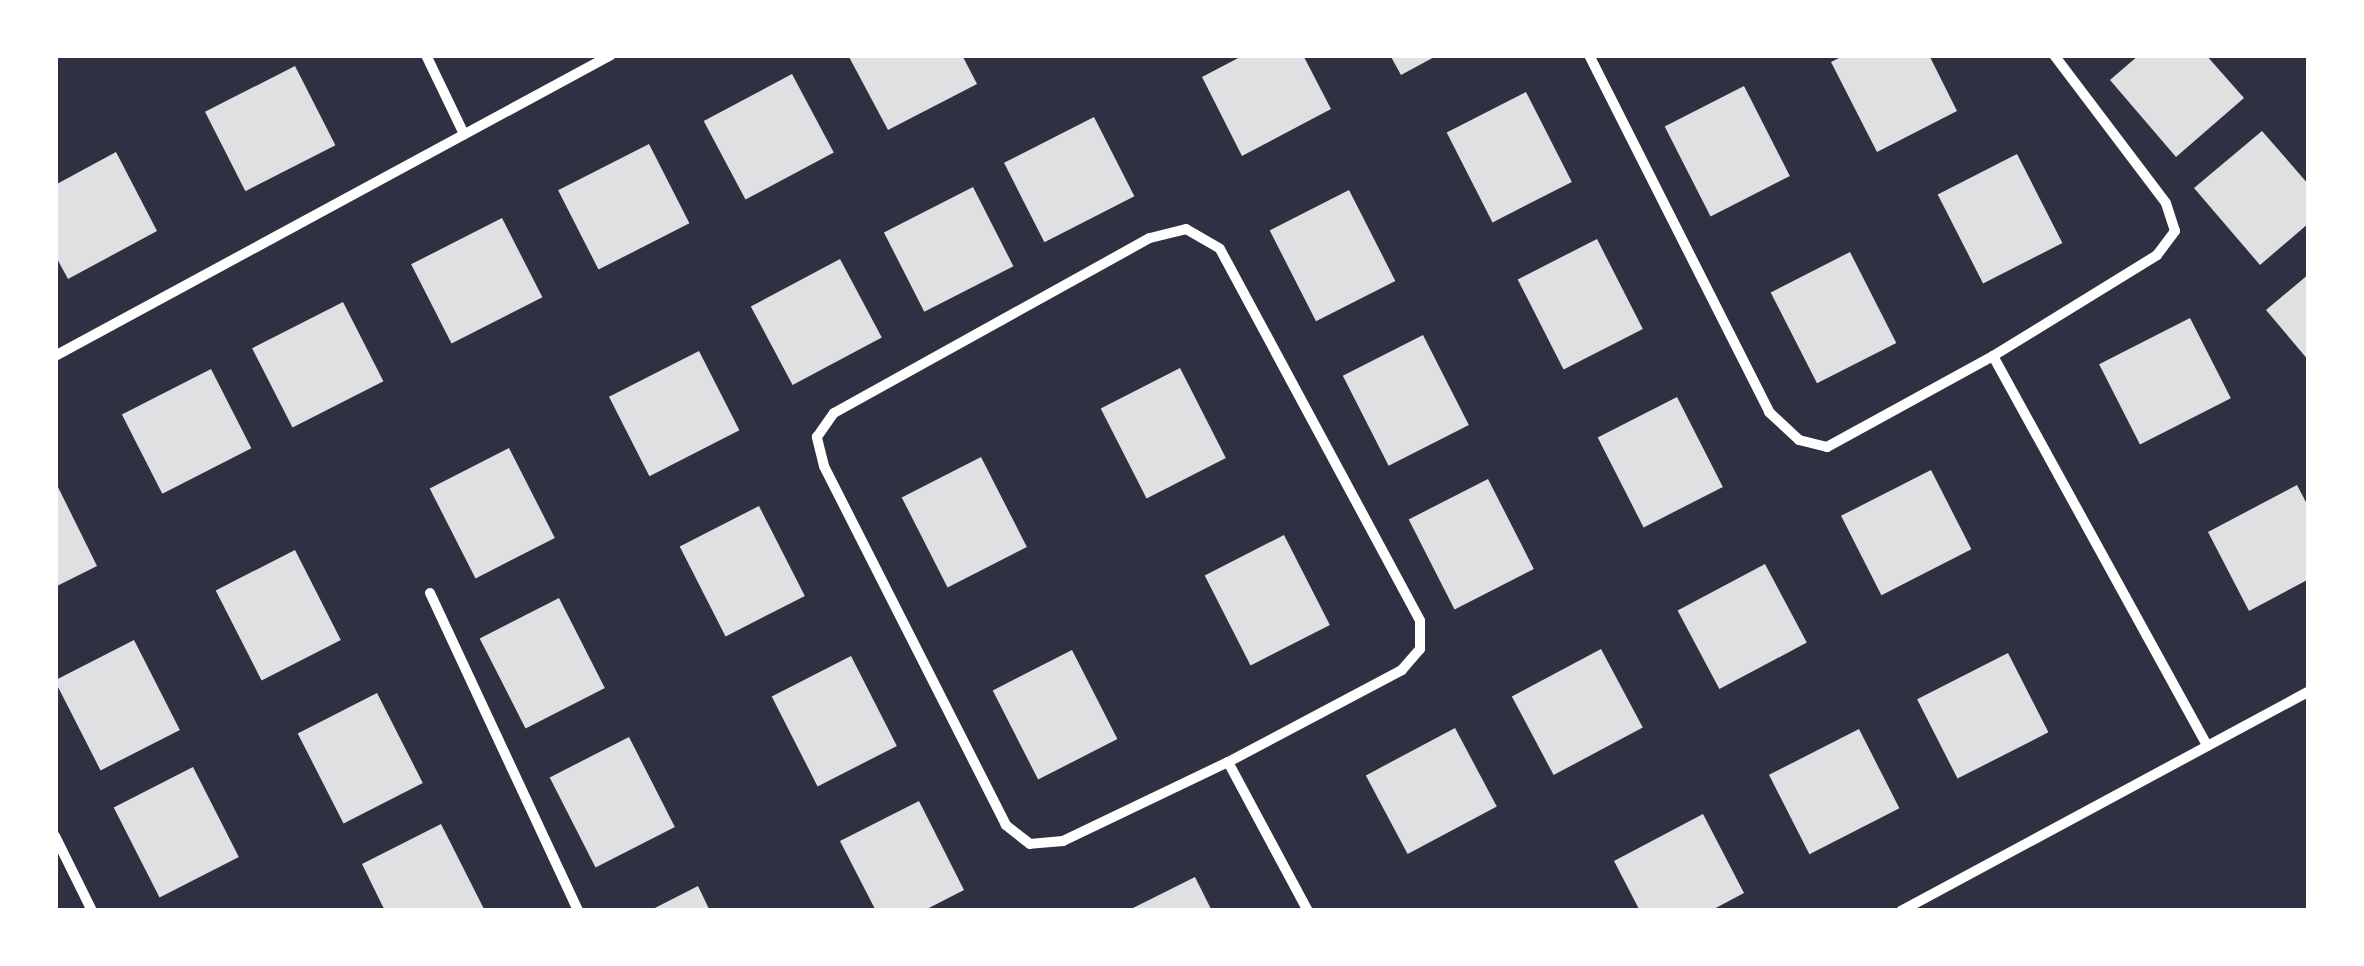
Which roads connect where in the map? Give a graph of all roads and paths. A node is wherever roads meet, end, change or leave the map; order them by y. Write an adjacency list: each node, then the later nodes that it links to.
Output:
1 (426, 55): 5 (street)
2 (611, 55): 5 (street)
3 (1589, 55): 7 (street)
4 (2054, 55): 7 (street)
5 (464, 134): 6 (street)
6 (55, 356)
7 (1993, 356): 10 (street)
8 (430, 593): 14 (street)
9 (2309, 691): 10 (street)
10 (2207, 746): 16 (street)
11 (1228, 762): 11 (street); 15 (street)
12 (55, 836): 13 (street)
13 (92, 911)
14 (578, 911)
15 (1308, 911)
16 (1901, 911)

